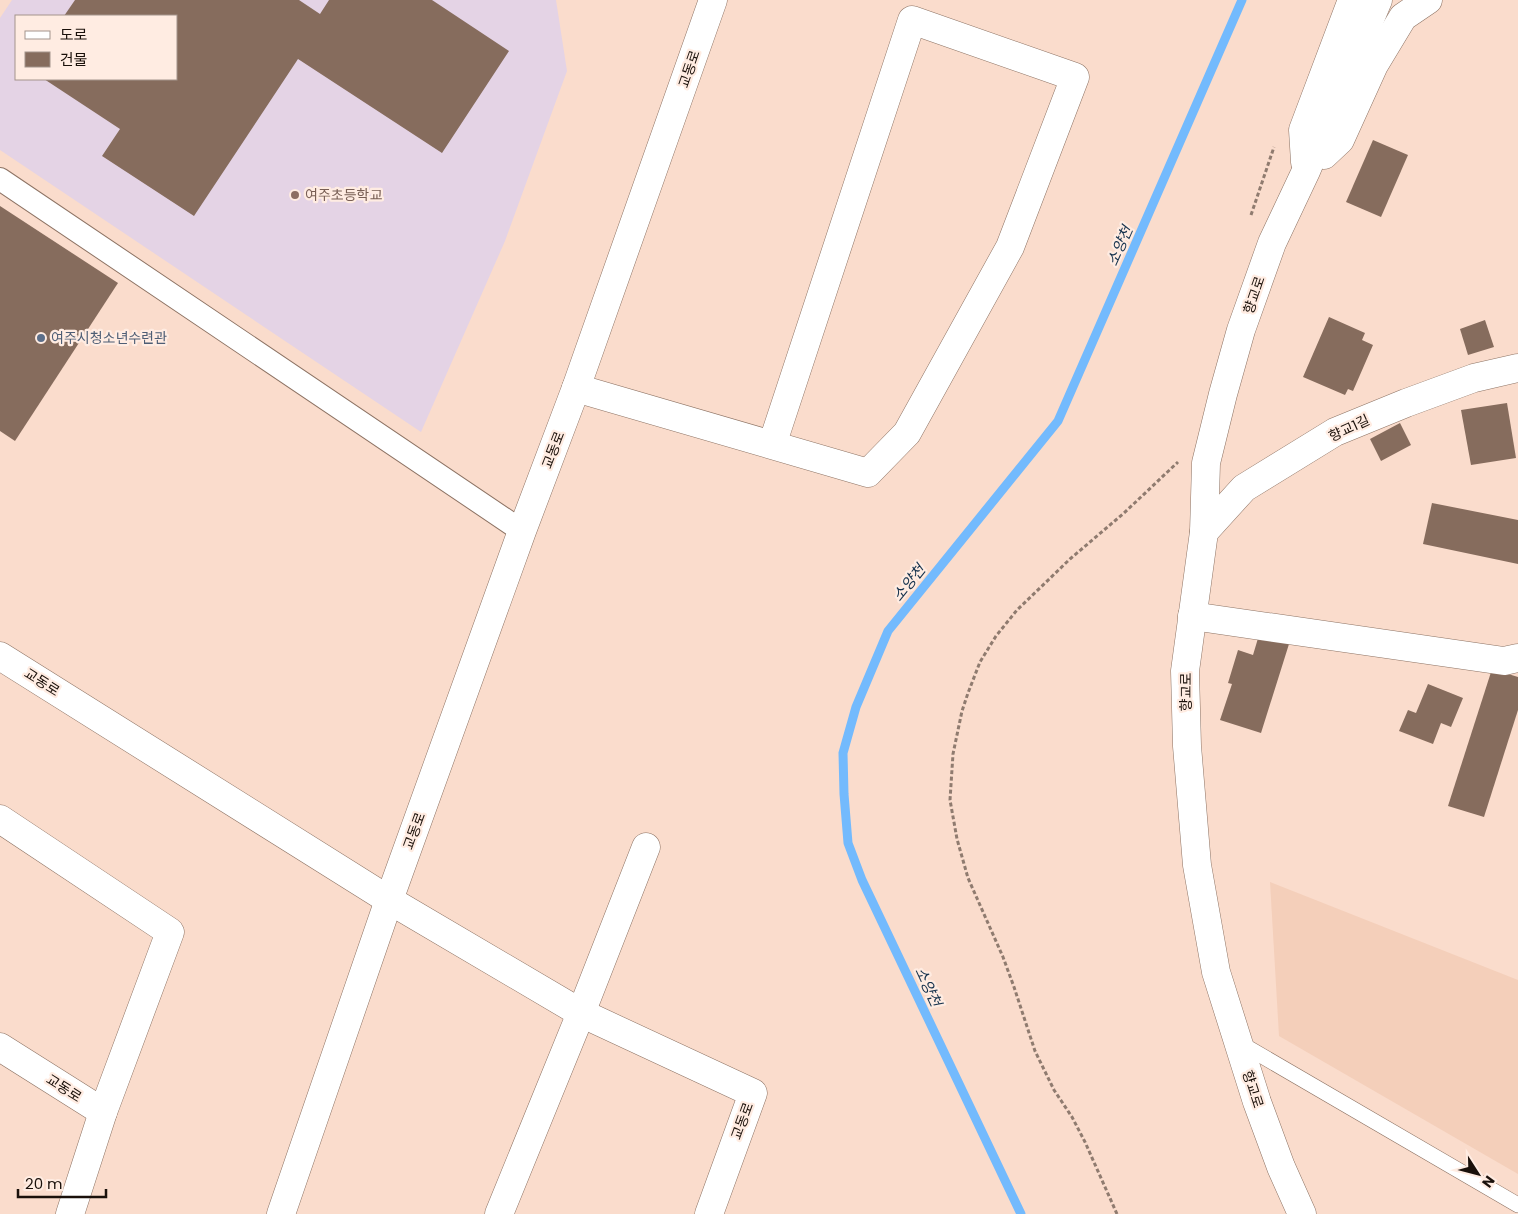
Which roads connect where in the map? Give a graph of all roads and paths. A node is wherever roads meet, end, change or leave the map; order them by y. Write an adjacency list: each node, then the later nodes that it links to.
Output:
1 (713, 0): 10 (street, 교동로)
2 (1352, 0): 6 (street, 향교로)
3 (1378, 0): 6 (street, 향교로)
4 (1428, 0): 6 (street)
5 (1276, 142): 8 (path)
6 (1306, 171): 14 (street, 향교로)
7 (0, 179): 13 (street)
8 (1251, 215)
9 (1518, 368): 14 (street, 향교1길)
10 (576, 388): 11 (street); 13 (street, 교동로)
11 (772, 445): 11 (street)
12 (1181, 458): 30 (path)
13 (522, 531): 20 (street, 교동로)
14 (1204, 532): 15 (street, 향교로)
15 (1192, 616): 17 (street); 22 (street, 향교로)
16 (0, 656): 20 (street, 교동로)
17 (1518, 658)
18 (0, 819): 24 (street)
19 (646, 847): 21 (street)
20 (389, 900): 21 (street, 교동로); 27 (street, 교동로)
21 (581, 1012): 28 (street); 29 (street, 교동로)
22 (1238, 1042): 25 (lane); 31 (street, 향교로)
23 (0, 1047): 24 (street, 교동로)
24 (103, 1112): 26 (street)
25 (1518, 1204)
26 (70, 1214)
27 (281, 1214)
28 (499, 1214)
29 (709, 1214)
30 (1117, 1214)
31 (1302, 1214)

